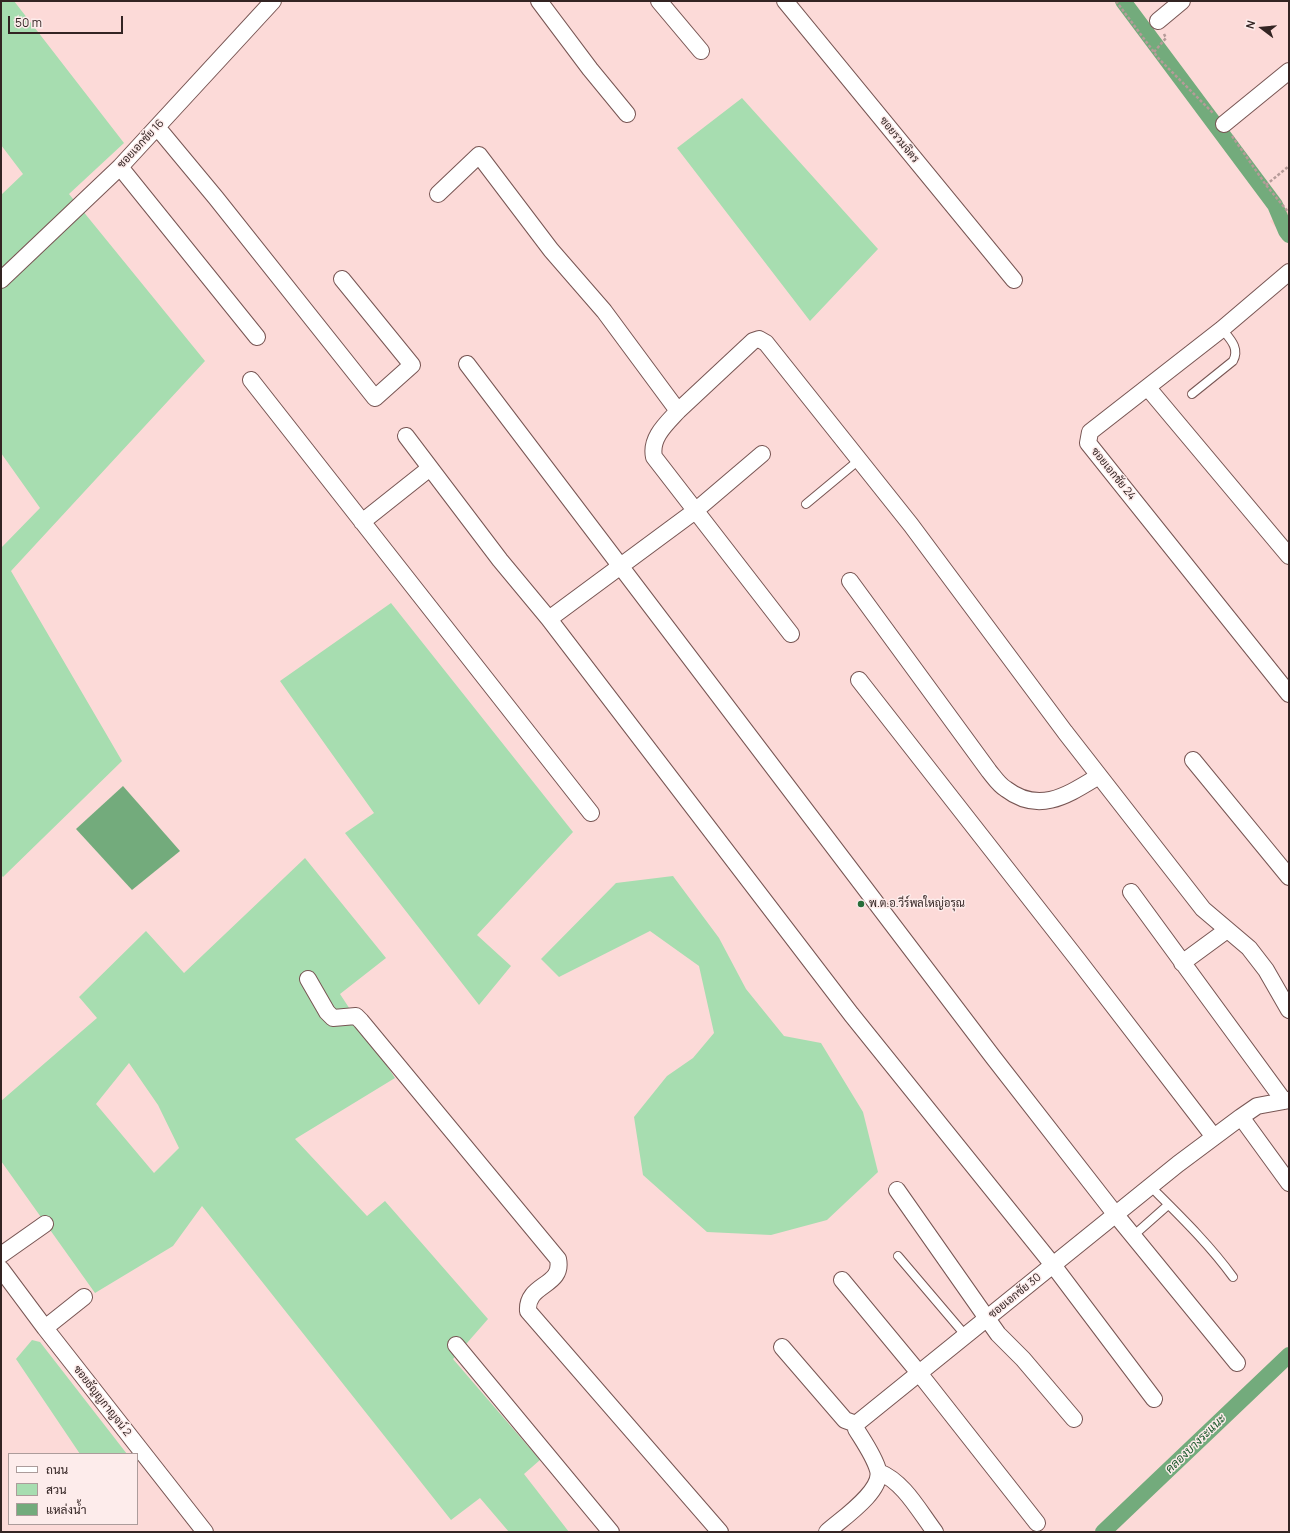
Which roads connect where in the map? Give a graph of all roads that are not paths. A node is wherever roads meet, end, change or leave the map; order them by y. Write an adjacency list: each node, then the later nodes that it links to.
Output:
1 (273, 1): 11 (street, ซอยเอกชัย 16)
2 (539, 1): 9 (street)
3 (659, 1): 7 (street)
4 (785, 1): 17 (street, ซอยรวมจิตร)
5 (1182, 1): 6 (street)
6 (1158, 21)
7 (701, 51)
8 (1289, 71): 10 (street)
9 (627, 114)
10 (1224, 124)
11 (157, 127): 12 (street, ซอยเอกชัย 16); 15 (street)
12 (120, 167): 16 (street, ซอยเอกชัย 16); 19 (street)
13 (438, 194): 24 (street)
14 (1289, 272): 18 (street, ซอยเอกชัย 24)
15 (342, 278)
16 (1, 280)
17 (1014, 280)
18 (1222, 329): 22 (street, ซอยเอกชัย 24); 23 (lane)
19 (257, 337)
20 (466, 364): 33 (street)
21 (251, 380): 31 (street)
22 (1148, 388): 32 (street); 38 (street, ซอยเอกชัย 24)
23 (1192, 394)
24 (678, 411): 27 (street); 30 (street)
25 (406, 436): 28 (street)
26 (762, 454): 30 (street)
27 (859, 460): 29 (lane); 40 (street)
28 (430, 468): 31 (street); 35 (street)
29 (806, 504)
30 (695, 511): 33 (street); 36 (street)
31 (362, 522): 41 (street)
32 (1289, 556)
33 (621, 567): 35 (street); 55 (street)
34 (850, 581): 40 (street)
35 (549, 619): 60 (street)
36 (791, 634)
37 (859, 680): 50 (street)
38 (1289, 694)
39 (1193, 760): 42 (street)
40 (1099, 776): 44 (street)
41 (591, 813)
42 (1289, 877)
43 (1131, 892): 45 (street)
44 (1227, 930): 45 (street); 47 (street)
45 (1182, 963): 48 (street)
46 (308, 979): 79 (street)
47 (1289, 1010)
48 (1287, 1100): 49 (street, ซอยเอกชัย 30)
49 (1241, 1117): 50 (street, ซอยเอกชัย 30); 51 (street)
50 (1214, 1137): 52 (street, ซอยเอกชัย 30)
51 (1289, 1183)
52 (1151, 1187): 54 (lane); 55 (street, ซอยเอกชัย 30)
53 (897, 1190): 65 (street)
54 (1168, 1204): 57 (lane); 62 (lane)
55 (1116, 1215): 57 (street); 60 (street, ซอยเอกชัย 30)
56 (45, 1224): 58 (street)
57 (1133, 1236): 70 (street)
58 (1, 1256)
59 (898, 1256): 67 (lane)
60 (1053, 1265): 65 (street, ซอยเอกชัย 30); 72 (street)
61 (1, 1269): 66 (street, ซอยธัญญกาญจน์ 2)
62 (1233, 1277)
63 (842, 1280): 71 (street)
64 (84, 1297): 66 (street)
65 (987, 1319): 67 (street, ซอยเอกชัย 30); 73 (street)
66 (45, 1328): 77 (street, ซอยธัญญกาญจน์ 2)
67 (966, 1336): 71 (street, ซอยเอกชัย 30)
68 (456, 1345): 78 (street)
69 (782, 1347): 74 (street)
70 (1237, 1363)
71 (919, 1374): 74 (street, ซอยเอกชัย 30); 76 (street)
72 (1154, 1399)
73 (1074, 1419)
74 (856, 1424): 75 (street)
75 (879, 1472): 80 (street); 81 (street)
76 (1036, 1523)
77 (205, 1532)
78 (611, 1532)
79 (720, 1532)
80 (827, 1532)
81 (935, 1532)

